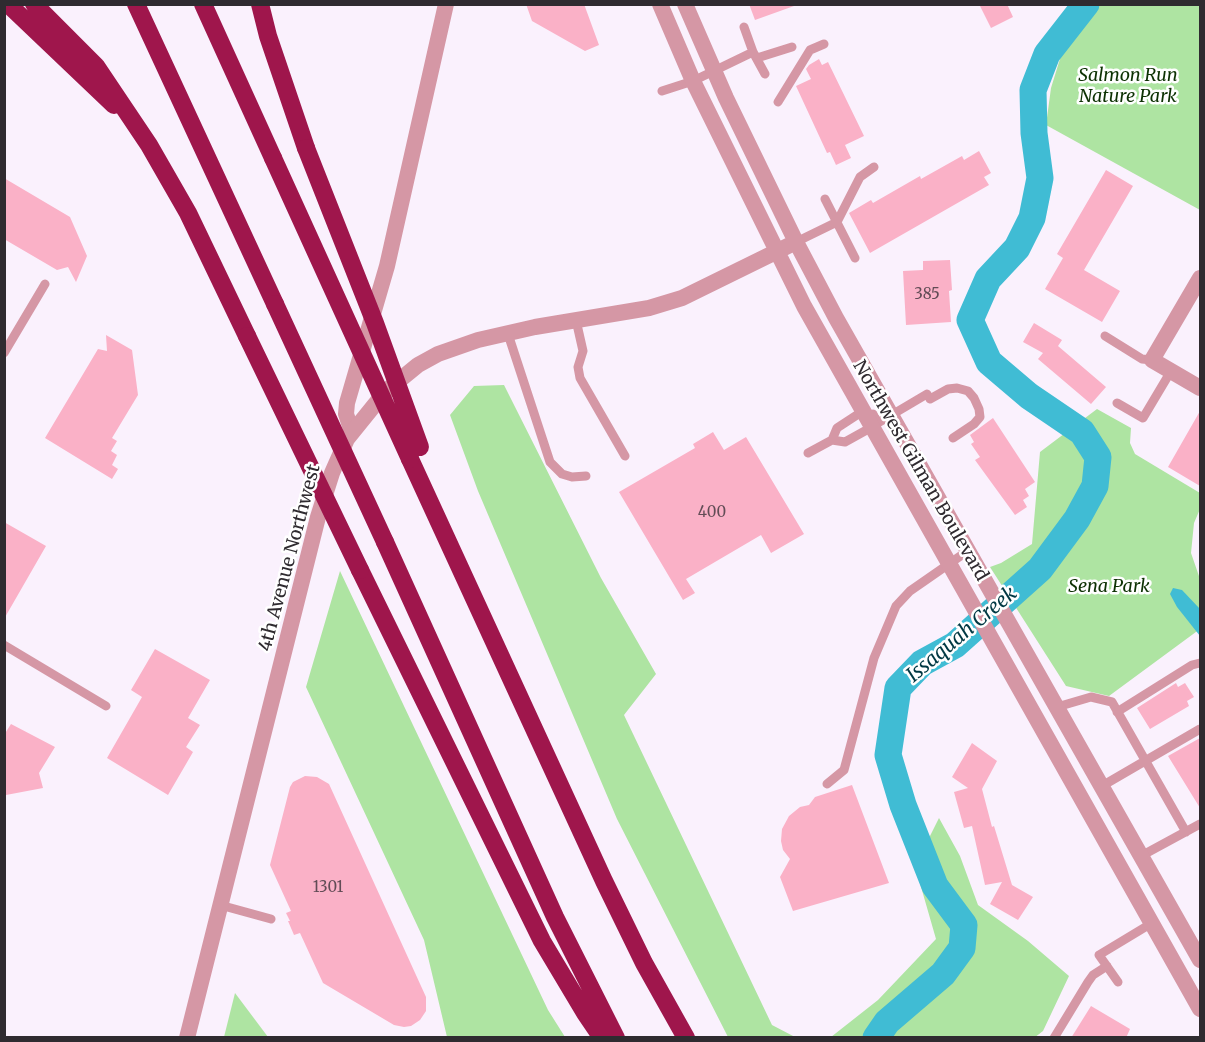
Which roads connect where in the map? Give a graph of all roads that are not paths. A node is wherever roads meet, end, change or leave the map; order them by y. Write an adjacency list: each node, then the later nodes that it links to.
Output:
1 (8, 4): 18 (highway)
2 (34, 4): 18 (highway)
3 (136, 4): 69 (highway, bridge)
4 (203, 4): 42 (highway, bridge)
5 (260, 4): 42 (highway, bridge)
6 (447, 4): 39 (street)
7 (660, 4): 15 (street, Northwest Gilman Boulevard)
8 (685, 4): 13 (street, Northwest Gilman Boulevard)
9 (744, 27): 12 (lane)
10 (824, 44): 17 (lane)
11 (792, 47): 12 (lane)
12 (755, 55): 13 (lane); 14 (lane)
13 (713, 71): 15 (lane); 22 (street, Northwest Gilman Boulevard)
14 (765, 74)
15 (693, 81): 16 (lane); 23 (street, Northwest Gilman Boulevard)
16 (662, 91)
17 (778, 102)
18 (131, 120): 68 (highway, bridge)
19 (874, 167): 21 (lane)
20 (825, 199): 21 (lane)
21 (837, 222): 22 (lane); 24 (lane)
22 (796, 242): 23 (street, 4th Avenue Northwest); 37 (street, Northwest Gilman Boulevard)
23 (777, 252): 27 (street, 4th Avenue Northwest); 33 (street, Northwest Gilman Boulevard)
24 (855, 258)
25 (1200, 278): 31 (street)
26 (45, 284): 30 (lane)
27 (576, 320): 28 (street, 4th Avenue Northwest); 44 (lane)
28 (508, 334): 39 (street, 4th Avenue Northwest); 45 (lane)
29 (1105, 336): 31 (lane)
30 (4, 353)
31 (1152, 360): 32 (street)
32 (1171, 371): 34 (street); 35 (lane)
33 (849, 386): 36 (street, Northwest Gilman Boulevard); 37 (lane)
34 (1200, 388)
35 (1117, 403)
36 (864, 411): 38 (street, Northwest Gilman Boulevard); 41 (lane)
37 (891, 415): 40 (lane); 46 (street, Northwest Gilman Boulevard)
38 (872, 427): 41 (lane); 47 (street, Northwest Gilman Boulevard)
39 (352, 432): 60 (street, 4th Avenue Northwest)
40 (953, 438)
41 (832, 440): 43 (lane)
42 (415, 453): 70 (highway)
43 (808, 453)
44 (625, 456)
45 (586, 476)
46 (969, 550): 47 (lane); 51 (street, Northwest Gilman Boulevard)
47 (949, 563): 55 (lane); 62 (street, Northwest Gilman Boulevard)
48 (4, 645): 50 (lane)
49 (1200, 663): 52 (lane)
50 (106, 706)
51 (1057, 707): 52 (lane); 56 (street, Northwest Gilman Boulevard)
52 (1117, 712): 54 (lane)
53 (1200, 729): 54 (lane)
54 (1146, 761): 56 (lane); 58 (lane)
55 (826, 784)
56 (1102, 786): 59 (street, Northwest Gilman Boulevard)
57 (1200, 824): 58 (lane)
58 (1186, 832): 59 (lane)
59 (1142, 856): 63 (street, Northwest Gilman Boulevard)
60 (220, 905): 61 (lane); 67 (street, 4th Avenue Northwest)
61 (271, 919)
62 (1152, 923): 64 (lane); 66 (street, Northwest Gilman Boulevard)
63 (1200, 960)
64 (1107, 966): 65 (lane); 71 (lane)
65 (1118, 982)
66 (1200, 1010)
67 (187, 1038)
68 (602, 1038)
69 (616, 1038)
70 (686, 1038)
71 (1054, 1038)

